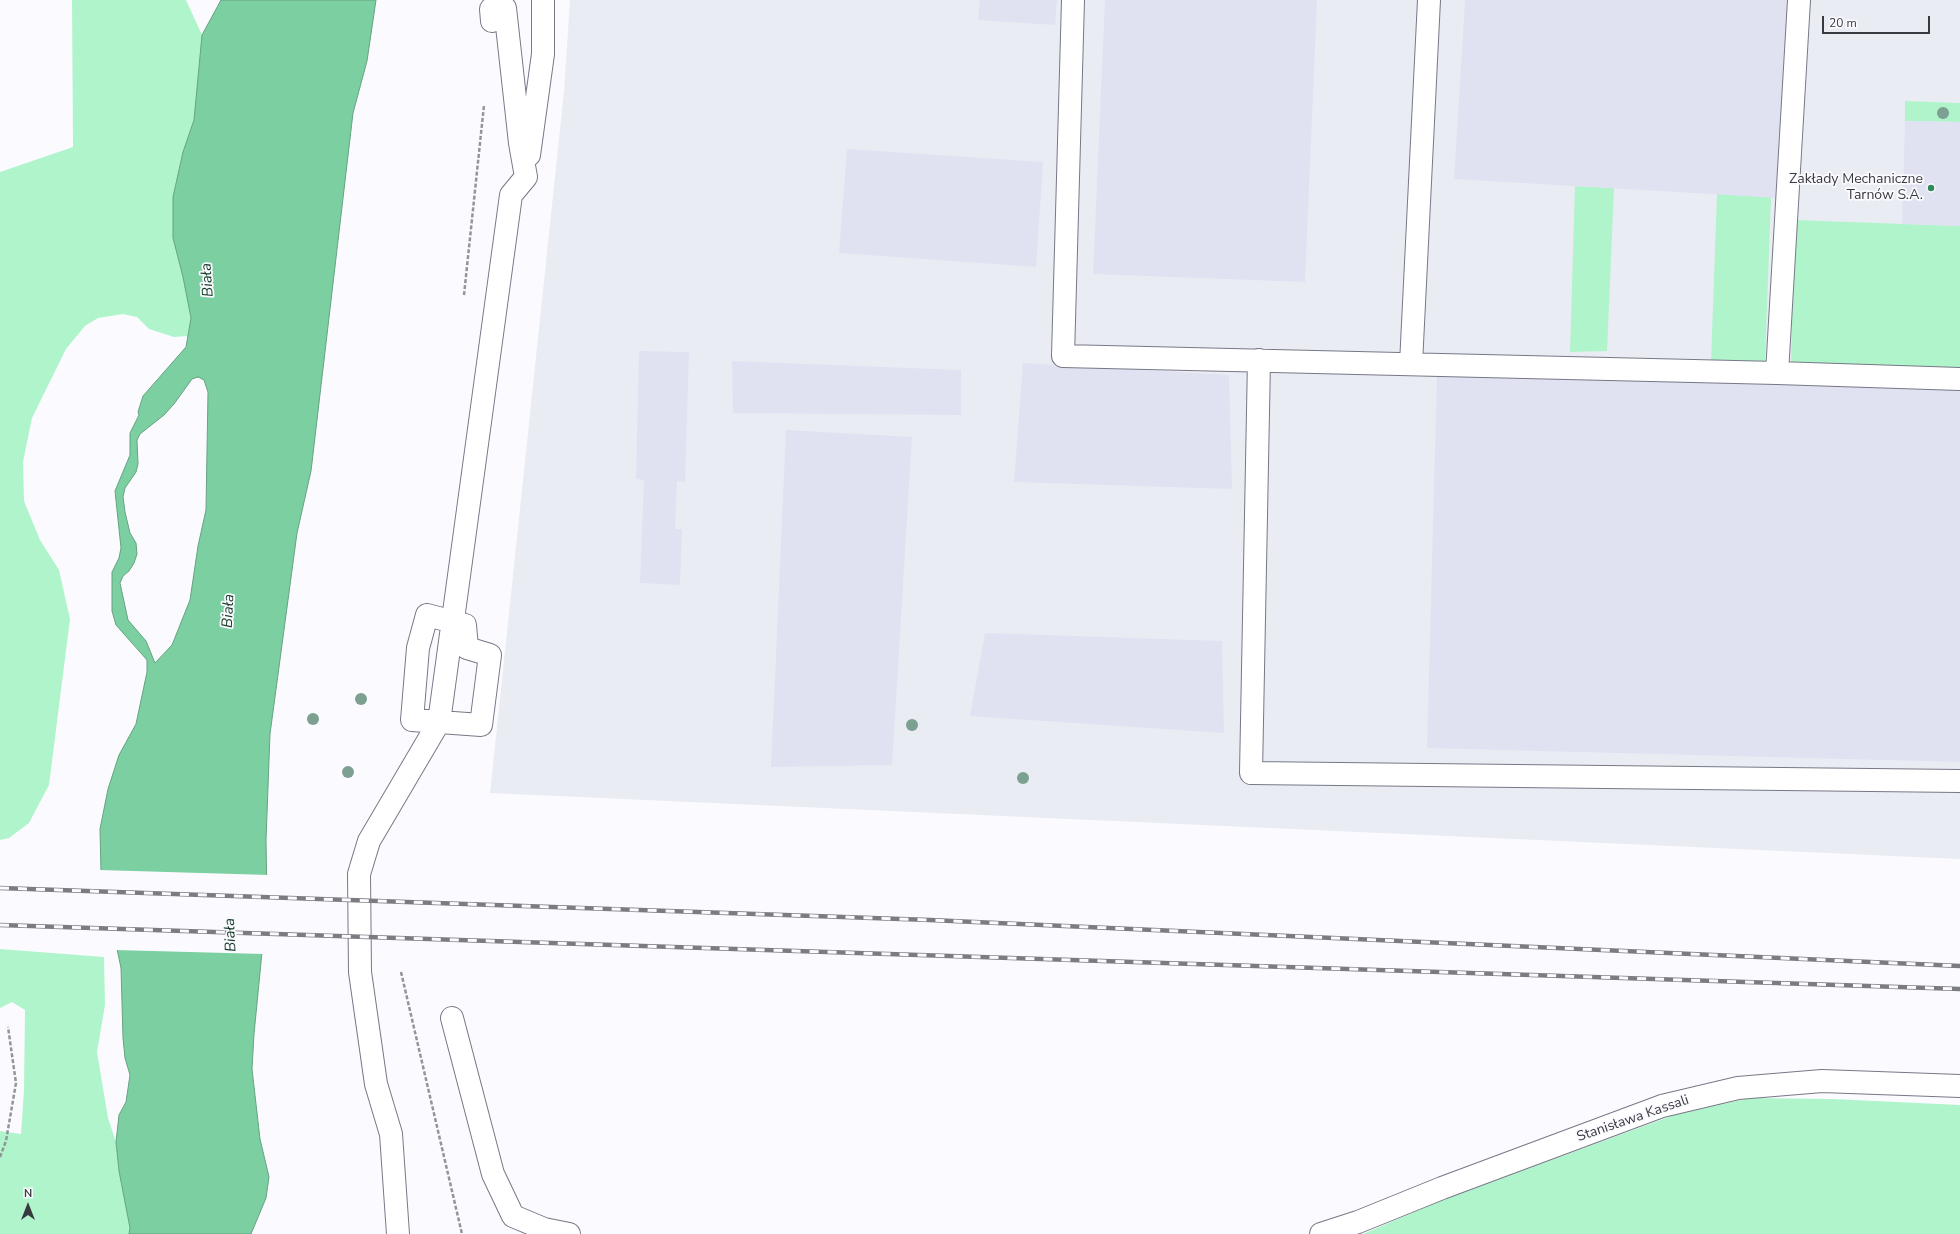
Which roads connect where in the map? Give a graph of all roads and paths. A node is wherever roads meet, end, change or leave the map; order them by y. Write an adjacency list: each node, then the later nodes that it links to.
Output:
1 (543, 0): 7 (street)
2 (1073, 0): 9 (street)
3 (1429, 0): 10 (street)
4 (1799, 0): 11 (street)
5 (496, 10): 7 (street)
6 (484, 100): 8 (path)
7 (526, 176): 13 (street)
8 (464, 298)
9 (1259, 360): 10 (street); 15 (street)
10 (1411, 364): 11 (street)
11 (1777, 373): 12 (street)
12 (1960, 379)
13 (454, 622): 14 (street); 14 (street); 14 (street)
14 (440, 722): 21 (street)
15 (1960, 781)
16 (401, 972): 22 (path)
17 (452, 1018): 23 (street)
18 (8, 1027): 20 (path)
19 (1960, 1086): 24 (street, Stanisława Kassali)
20 (0, 1157)
21 (398, 1234)
22 (462, 1234)
23 (569, 1234)
24 (1321, 1234)

